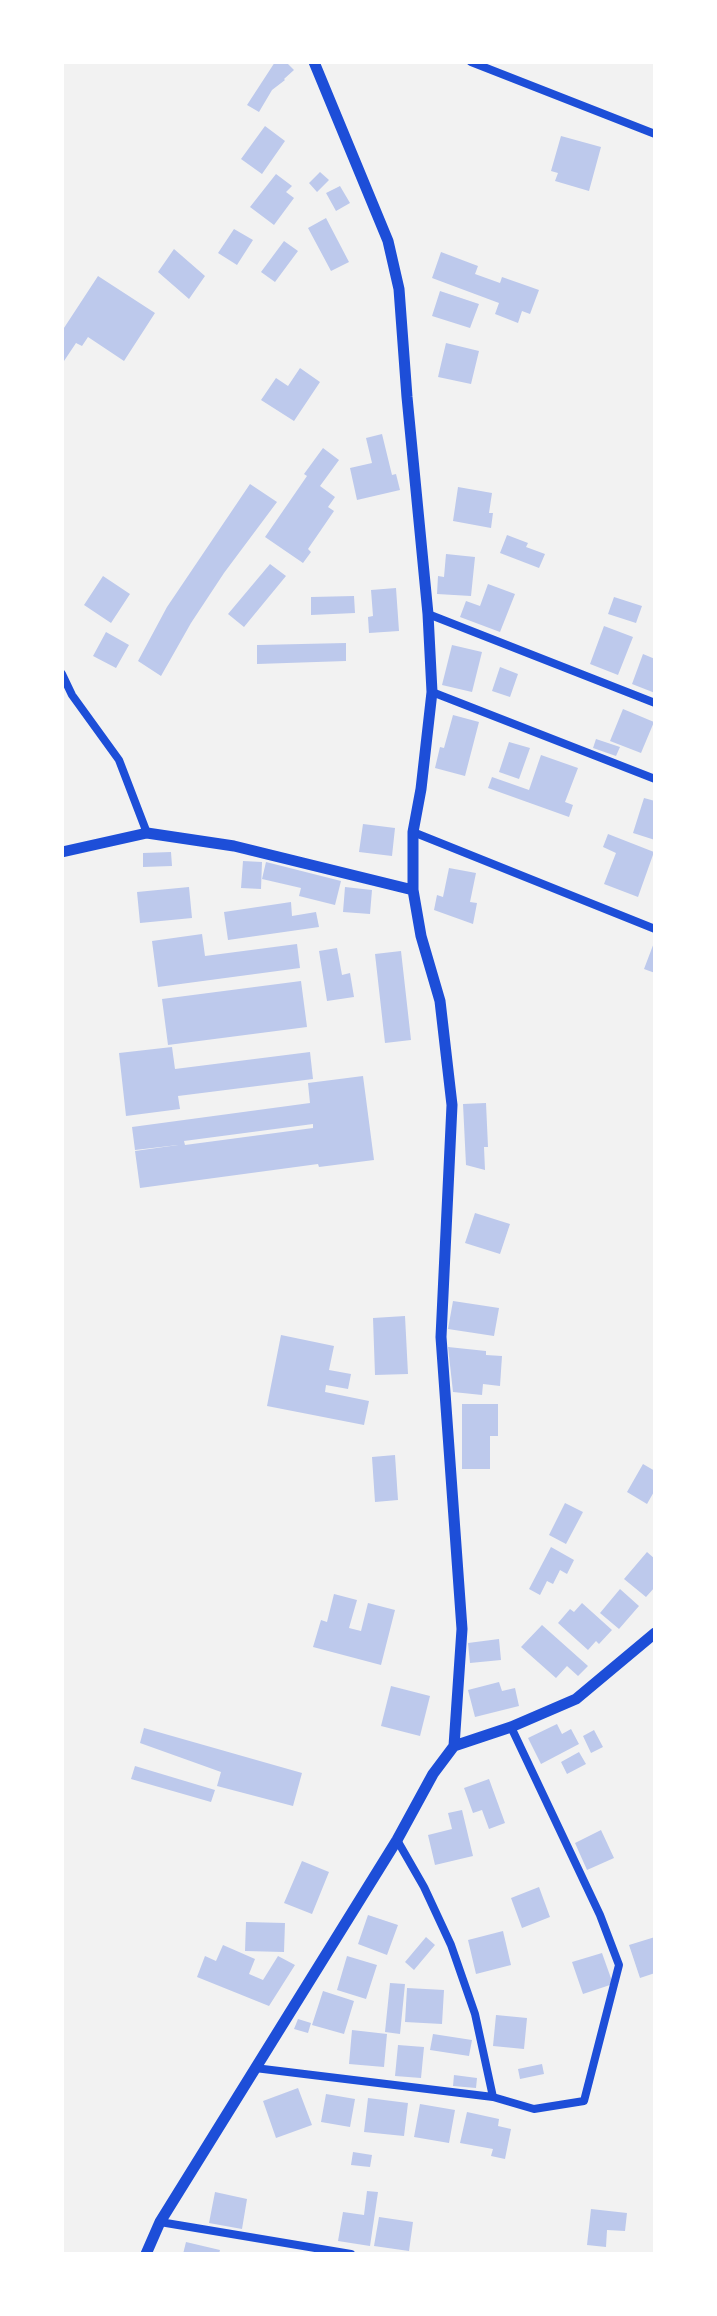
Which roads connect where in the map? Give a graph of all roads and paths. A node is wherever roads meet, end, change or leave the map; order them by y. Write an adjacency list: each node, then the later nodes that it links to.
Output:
1 (314, 62): 4 (street)
2 (471, 62): 3 (street)
3 (655, 134)
4 (428, 614): 6 (street); 7 (street)
5 (62, 674): 10 (street)
6 (432, 692): 8 (street); 9 (street)
7 (655, 703)
8 (655, 779)
9 (413, 832): 12 (street); 13 (street)
10 (147, 833): 11 (street); 12 (street)
11 (62, 852)
12 (413, 890): 16 (street)
13 (655, 929)
14 (655, 1633): 15 (street)
15 (511, 1727): 16 (street); 19 (street)
16 (454, 1746): 17 (street)
17 (397, 1840): 18 (street); 19 (street)
18 (255, 2068): 19 (street); 20 (street)
19 (493, 2097)
20 (160, 2222): 21 (street); 22 (street)
21 (146, 2254)
22 (351, 2254)

